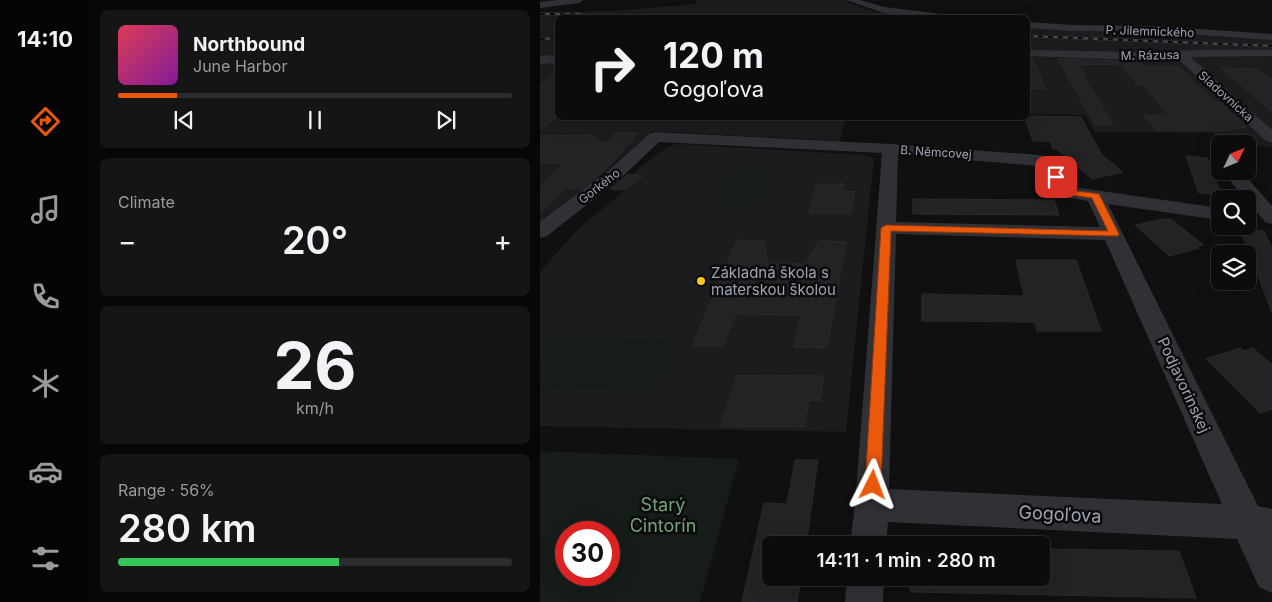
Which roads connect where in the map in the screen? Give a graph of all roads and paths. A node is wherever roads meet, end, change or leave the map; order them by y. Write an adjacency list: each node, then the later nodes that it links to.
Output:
1 (579, 0): 4 (street)
2 (850, 0): 5 (street)
3 (907, 0): 5 (street)
4 (540, 5)
5 (906, 13): 6 (street)
6 (923, 15)
7 (1030, 25): 8 (street, P. Jilemnického)
8 (1272, 37)
9 (1030, 53): 11 (street, M. Rázusa)
10 (1272, 53): 11 (street, M. Rázusa)
11 (1181, 55): 15 (street, Sladovnícka)
12 (555, 59): 13 (street)
13 (540, 60)
14 (657, 130): 16 (street, B. Němcovej); 23 (street, Gorkého)
15 (1272, 138)
16 (890, 149): 18 (street, B. Němcovej); 22 (street)
17 (1239, 180): 21 (street)
18 (1095, 196): 19 (street, B. Němcovej); 24 (street, Podjavorinskej)
19 (1211, 213)
20 (1256, 219): 21 (street)
21 (1272, 220)
22 (886, 228): 24 (street); 25 (street)
23 (540, 232)
24 (1114, 234): 26 (street, Podjavorinskej)
25 (872, 505): 26 (street, Gogoľova); 27 (street)
26 (1260, 524): 28 (street, Podjavorinskej)
27 (869, 536)
28 (1272, 574)
29 (865, 586): 30 (street)
30 (864, 602)

